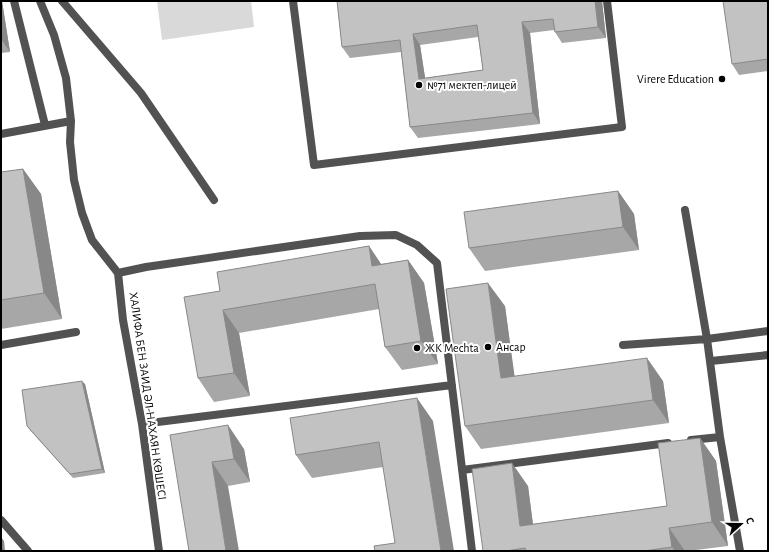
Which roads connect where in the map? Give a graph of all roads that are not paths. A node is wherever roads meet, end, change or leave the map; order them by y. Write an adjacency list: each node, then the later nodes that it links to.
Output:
1 (14, 1): 7 (lane)
2 (40, 1): 6 (lane)
3 (62, 1): 9 (lane)
4 (293, 1): 5 (lane)
5 (607, 1)
6 (71, 121): 7 (lane); 11 (lane)
7 (45, 125): 8 (lane)
8 (1, 134)
9 (214, 200)
10 (685, 210): 14 (lane)
11 (118, 273): 19 (lane); 20 (lane, ХАЛИФА БЕН ЗАИД ӘЛ-НАХАЯН КӨШЕСІ)
12 (768, 331): 14 (lane)
13 (76, 332): 15 (lane)
14 (707, 339): 16 (lane); 18 (lane)
15 (1, 345)
16 (623, 345)
17 (768, 355): 18 (lane)
18 (710, 361): 21 (lane)
19 (452, 385): 20 (lane); 22 (lane)
20 (142, 424): 25 (lane, ХАЛИФА БЕН ЗАИД ӘЛ-НАХАЯН КӨШЕСІ)
21 (720, 437): 22 (lane); 27 (lane)
22 (462, 470): 26 (lane)
23 (1, 520): 24 (lane)
24 (28, 551)
25 (159, 551)
26 (472, 551)
27 (740, 551)

